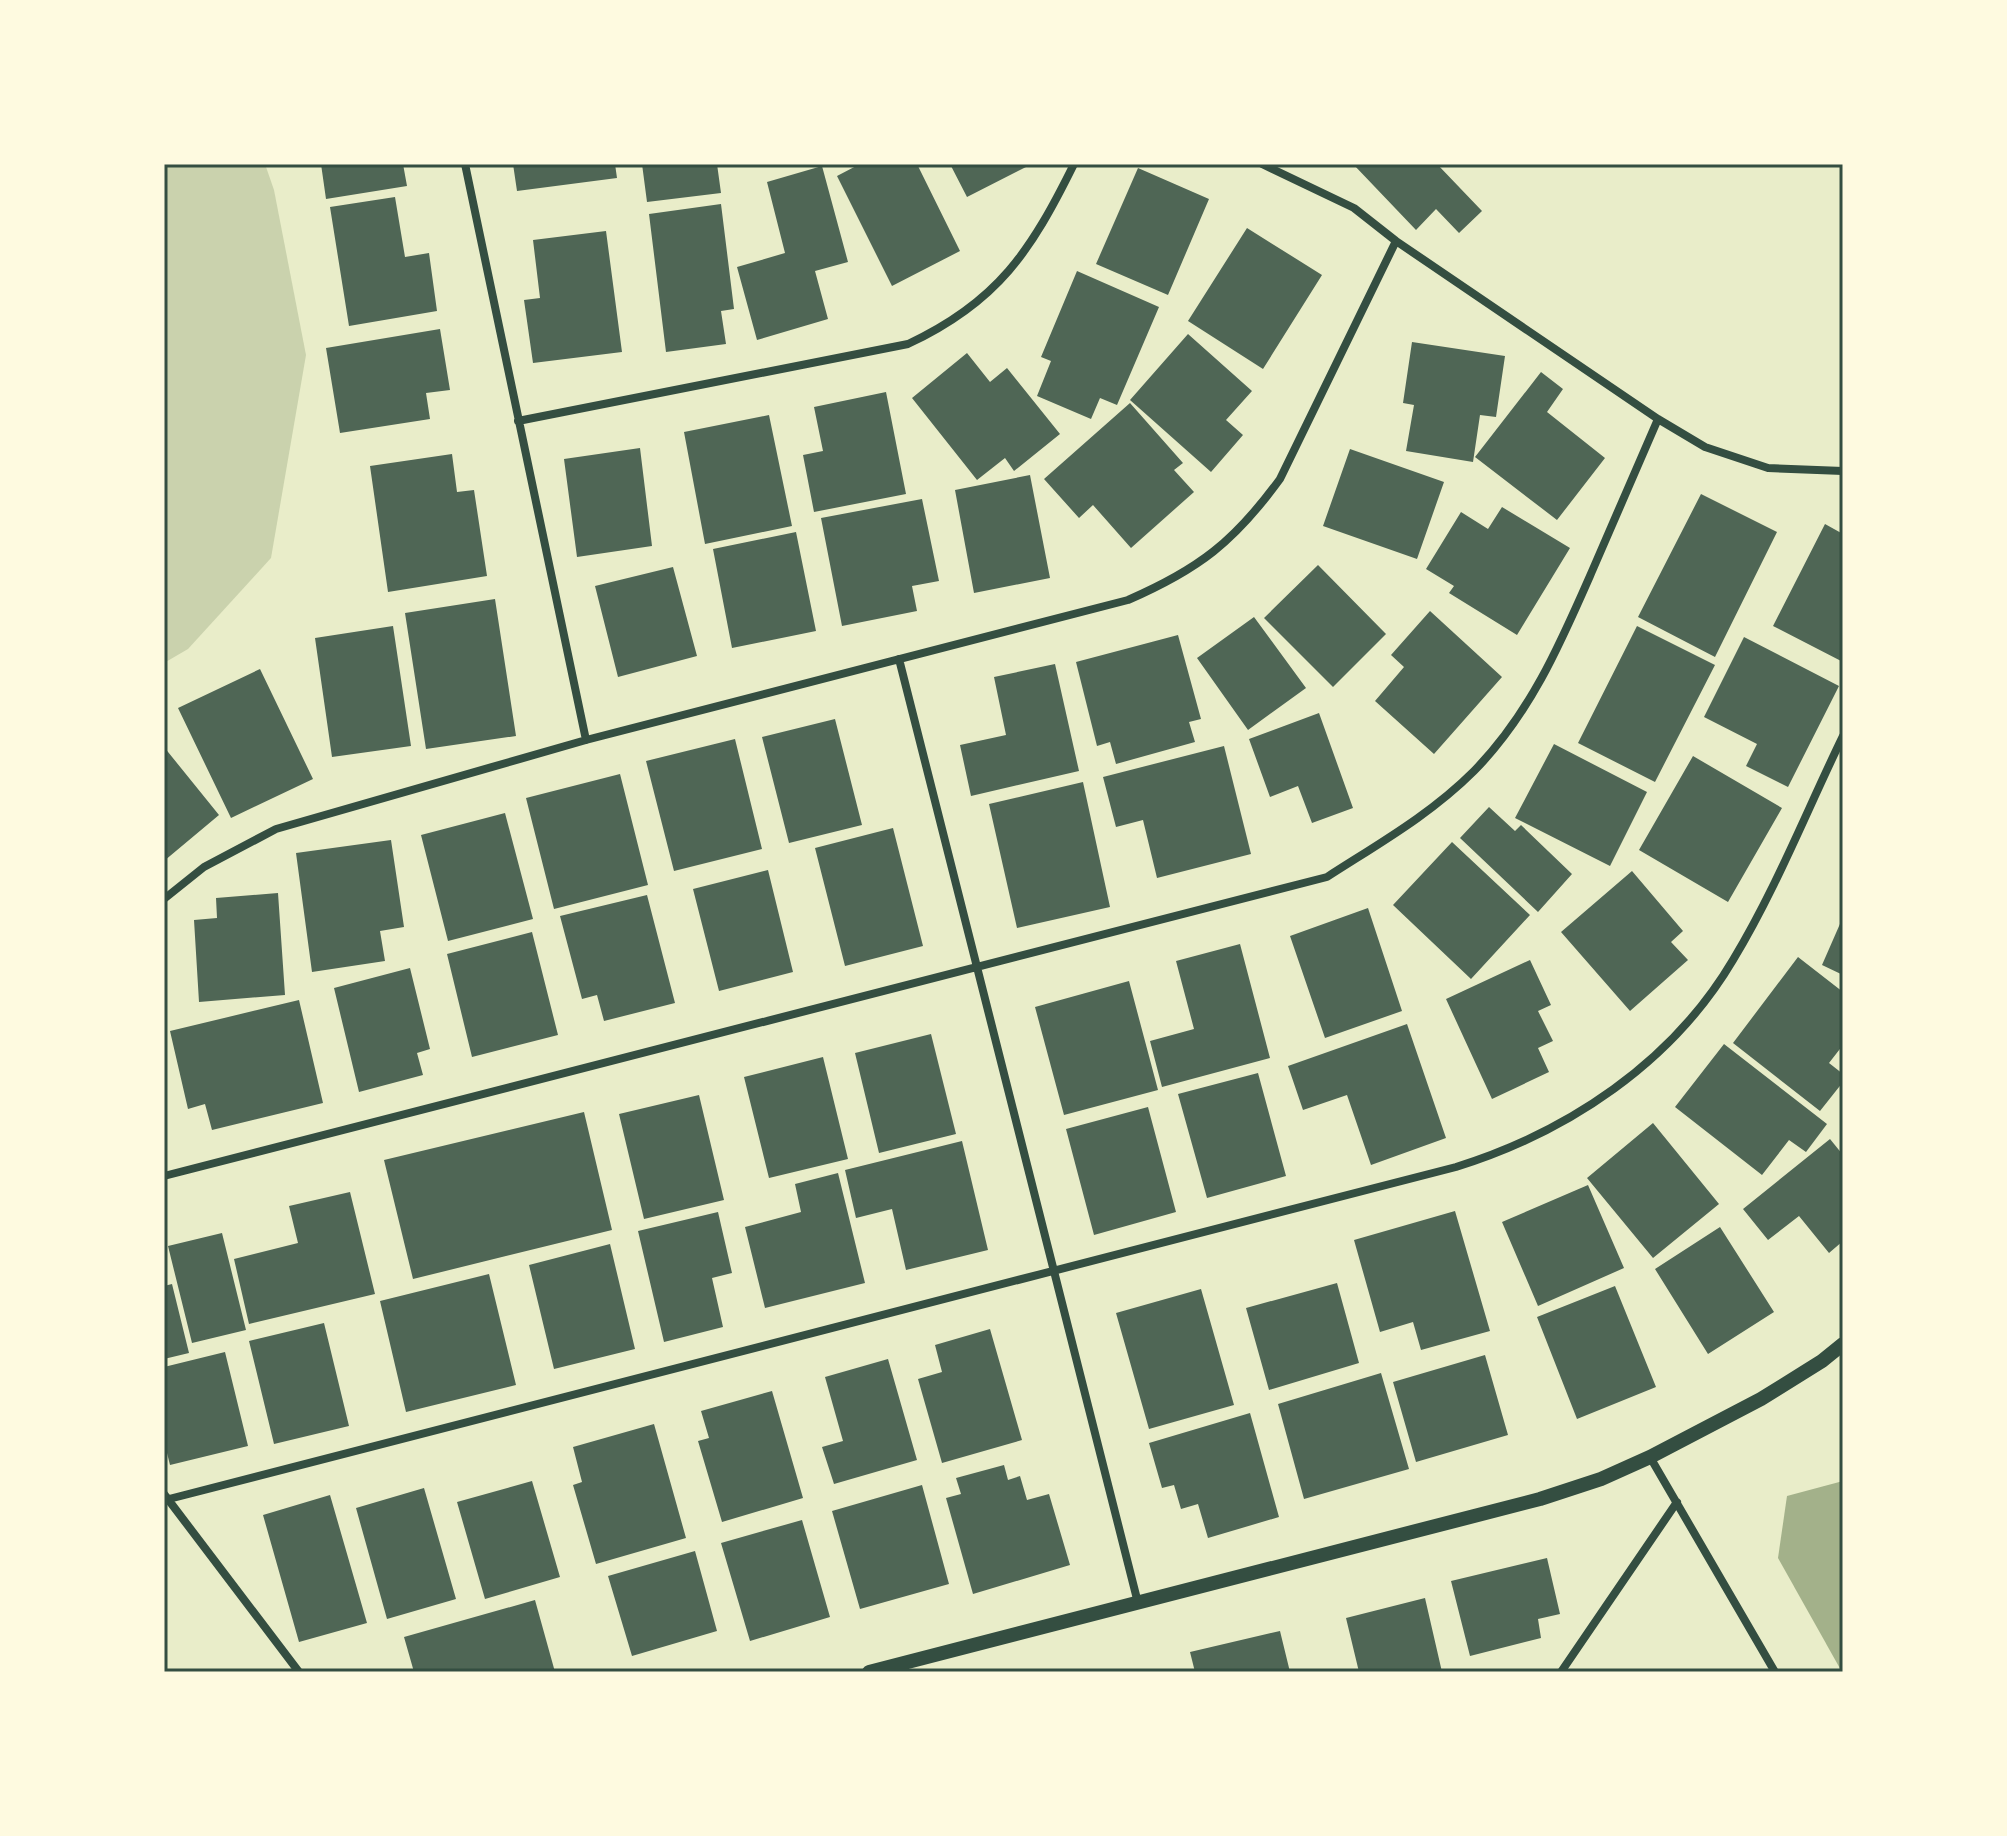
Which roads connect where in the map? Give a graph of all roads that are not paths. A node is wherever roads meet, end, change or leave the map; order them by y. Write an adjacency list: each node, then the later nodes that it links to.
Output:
1 (465, 164): 6 (street)
2 (1074, 164): 6 (street)
3 (1262, 164): 4 (street)
4 (1396, 241): 5 (street); 8 (street)
5 (1658, 419): 7 (street); 12 (street)
6 (518, 421): 10 (street)
7 (1843, 471)
8 (899, 659): 10 (street); 12 (street)
9 (1843, 736): 14 (street)
10 (586, 740): 11 (street)
11 (164, 899)
12 (977, 967): 13 (street); 14 (street)
13 (164, 1176)
14 (1054, 1271): 17 (street); 19 (street)
15 (1843, 1344): 16 (street)
16 (1650, 1457): 18 (street); 19 (street)
17 (166, 1496): 20 (street)
18 (1677, 1502): 22 (street); 23 (street)
19 (1138, 1603): 21 (street)
20 (299, 1672)
21 (869, 1672)
22 (1561, 1672)
23 (1775, 1672)

